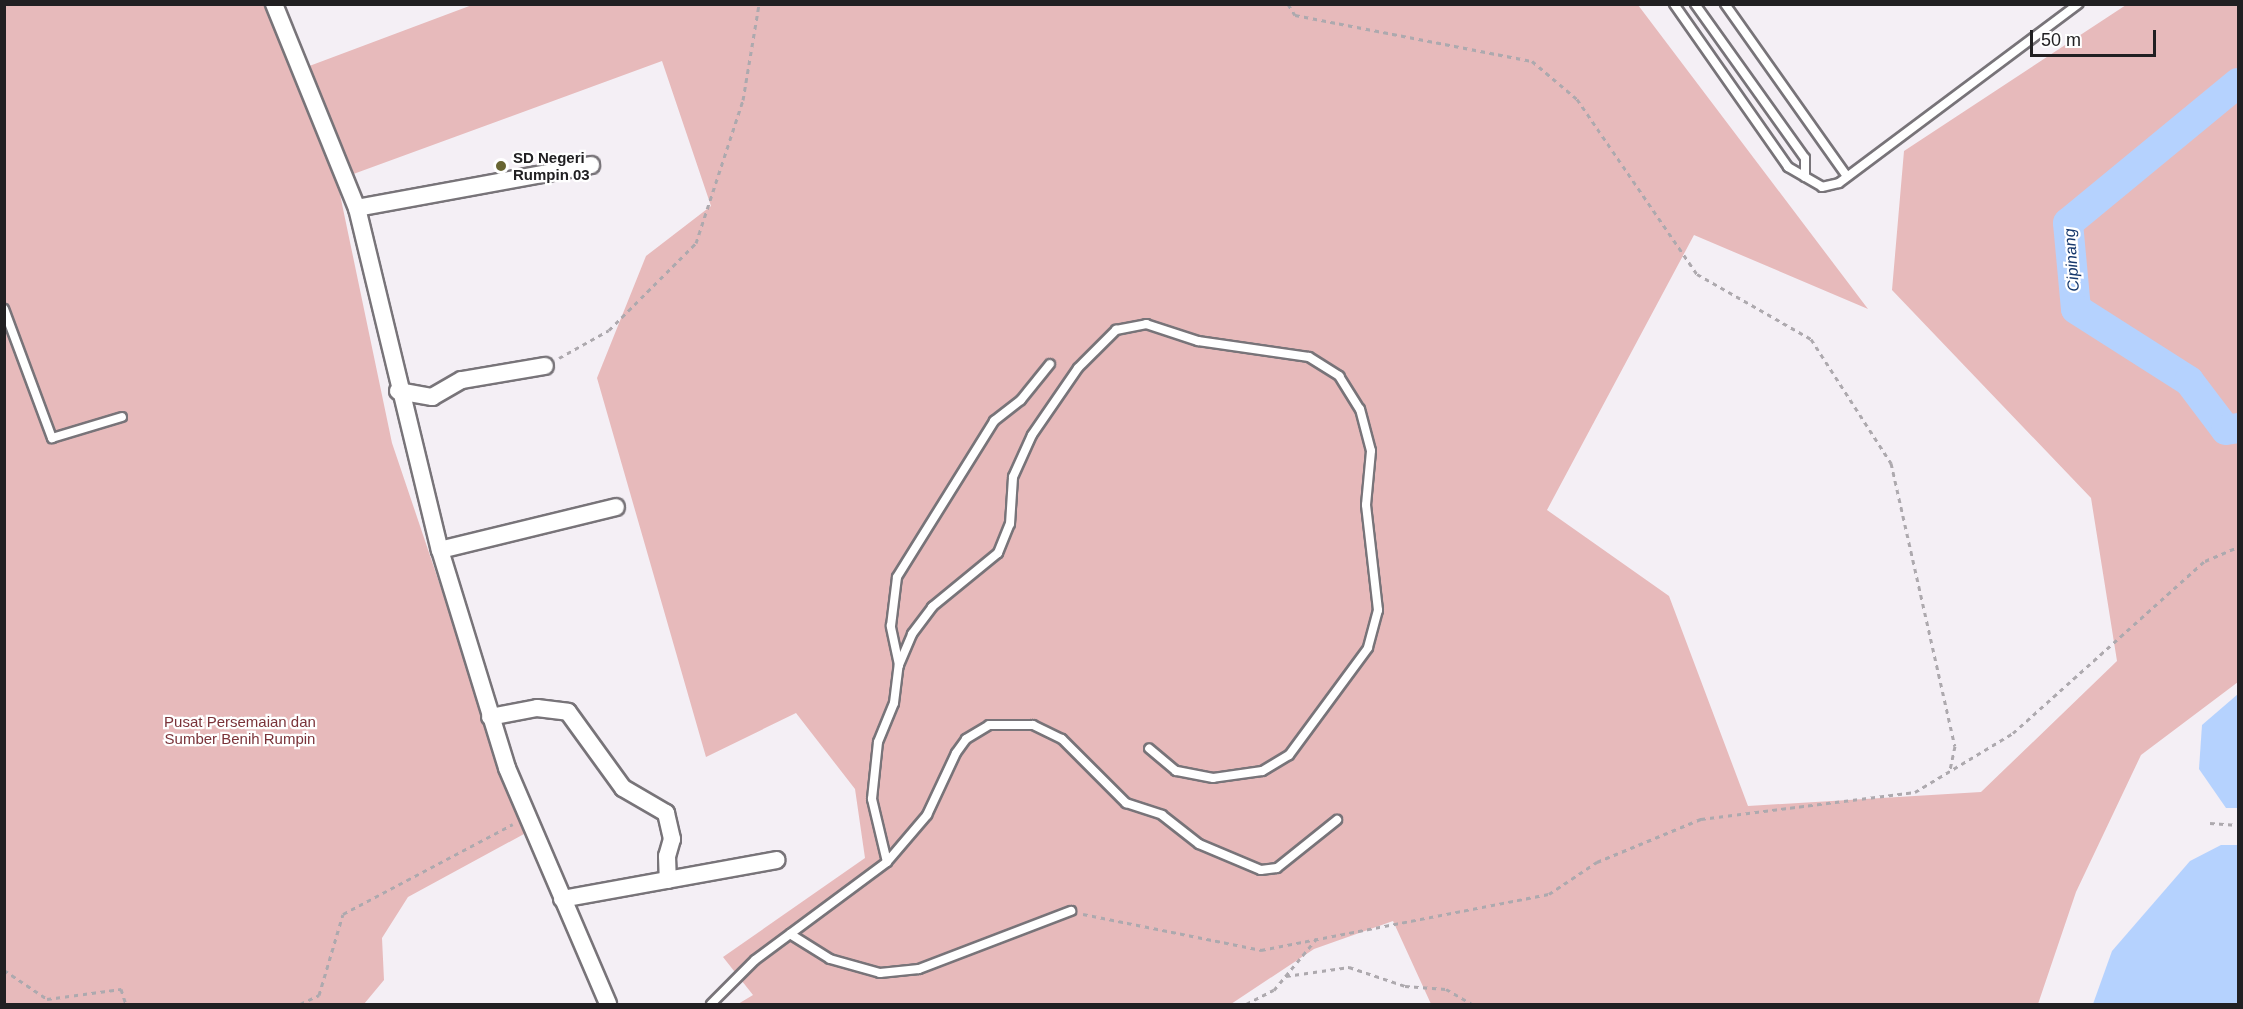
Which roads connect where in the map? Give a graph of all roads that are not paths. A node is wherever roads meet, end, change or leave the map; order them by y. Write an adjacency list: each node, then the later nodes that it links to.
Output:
1 (274, 4): 9 (street)
2 (1674, 4): 8 (lane)
3 (1695, 4): 8 (lane)
4 (1725, 4): 7 (lane)
5 (2078, 4): 7 (lane)
6 (591, 165): 9 (street)
7 (1847, 176): 8 (lane)
8 (1805, 177)
9 (357, 208): 13 (street)
10 (4, 309): 14 (lane)
11 (1050, 364): 17 (lane)
12 (544, 366): 13 (street)
13 (398, 391): 16 (street)
14 (122, 417)
15 (616, 507): 16 (street)
16 (440, 550): 18 (street)
17 (899, 665): 19 (lane); 22 (lane)
18 (490, 717): 23 (street); 24 (street)
19 (1149, 748)
20 (1336, 820): 22 (lane)
21 (776, 860): 23 (street)
22 (887, 862): 26 (lane)
23 (668, 880): 24 (street)
24 (562, 899): 27 (street)
25 (1071, 911): 26 (lane)
26 (790, 934): 28 (lane)
27 (608, 1005)
28 (711, 1005)

